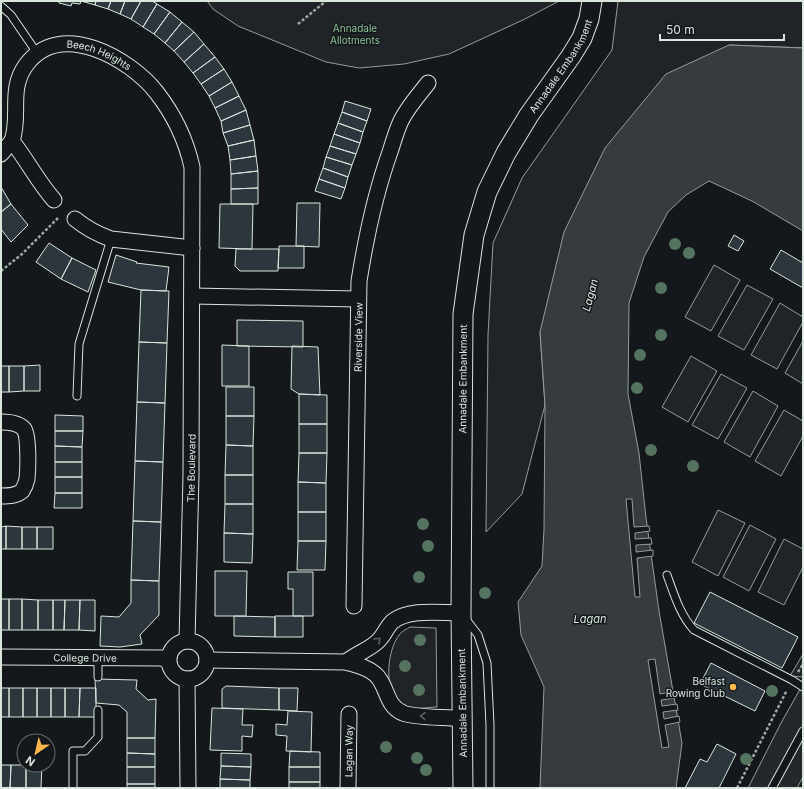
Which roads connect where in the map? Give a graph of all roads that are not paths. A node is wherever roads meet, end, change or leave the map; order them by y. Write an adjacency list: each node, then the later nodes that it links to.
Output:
1 (592, 1): 18 (street, Annadale Embankment)
2 (1, 6): 3 (lane)
3 (37, 53): 5 (street, Beech Heights); 10 (street, Beech Heights)
4 (428, 83): 12 (street, Riverside View)
5 (12, 141): 6 (street); 7 (street)
6 (1, 154)
7 (54, 200)
8 (75, 219): 9 (street)
9 (111, 239): 10 (street); 13 (lane)
10 (192, 248): 11 (street, Beech Heights)
11 (192, 296): 12 (street); 19 (street, The Boulevard)
12 (358, 298): 17 (street, Riverside View)
13 (77, 396)
14 (1, 422): 15 (street)
15 (1, 496)
16 (667, 575): 27 (lane)
17 (354, 606)
18 (461, 613): 24 (street, one-way to 18); 30 (street, Annadale Embankment); 36 (lane)
19 (187, 640): 22 (street); 23 (street)
20 (1, 656): 21 (street, College Drive)
21 (98, 658): 23 (street, College Drive); 25 (lane)
22 (207, 660): 24 (street); 26 (street)
23 (168, 661): 26 (street)
24 (346, 662): 30 (street, one-way to 24)
25 (98, 677)
26 (187, 679): 33 (street)
27 (803, 687)
28 (98, 710): 32 (lane)
29 (349, 714): 34 (street, Lagan Way)
30 (462, 719): 35 (street, Annadale Embankment)
31 (803, 731): 37 (lane)
32 (72, 788)
33 (188, 788)
34 (348, 788)
35 (463, 788)
36 (490, 788)
37 (772, 788)

